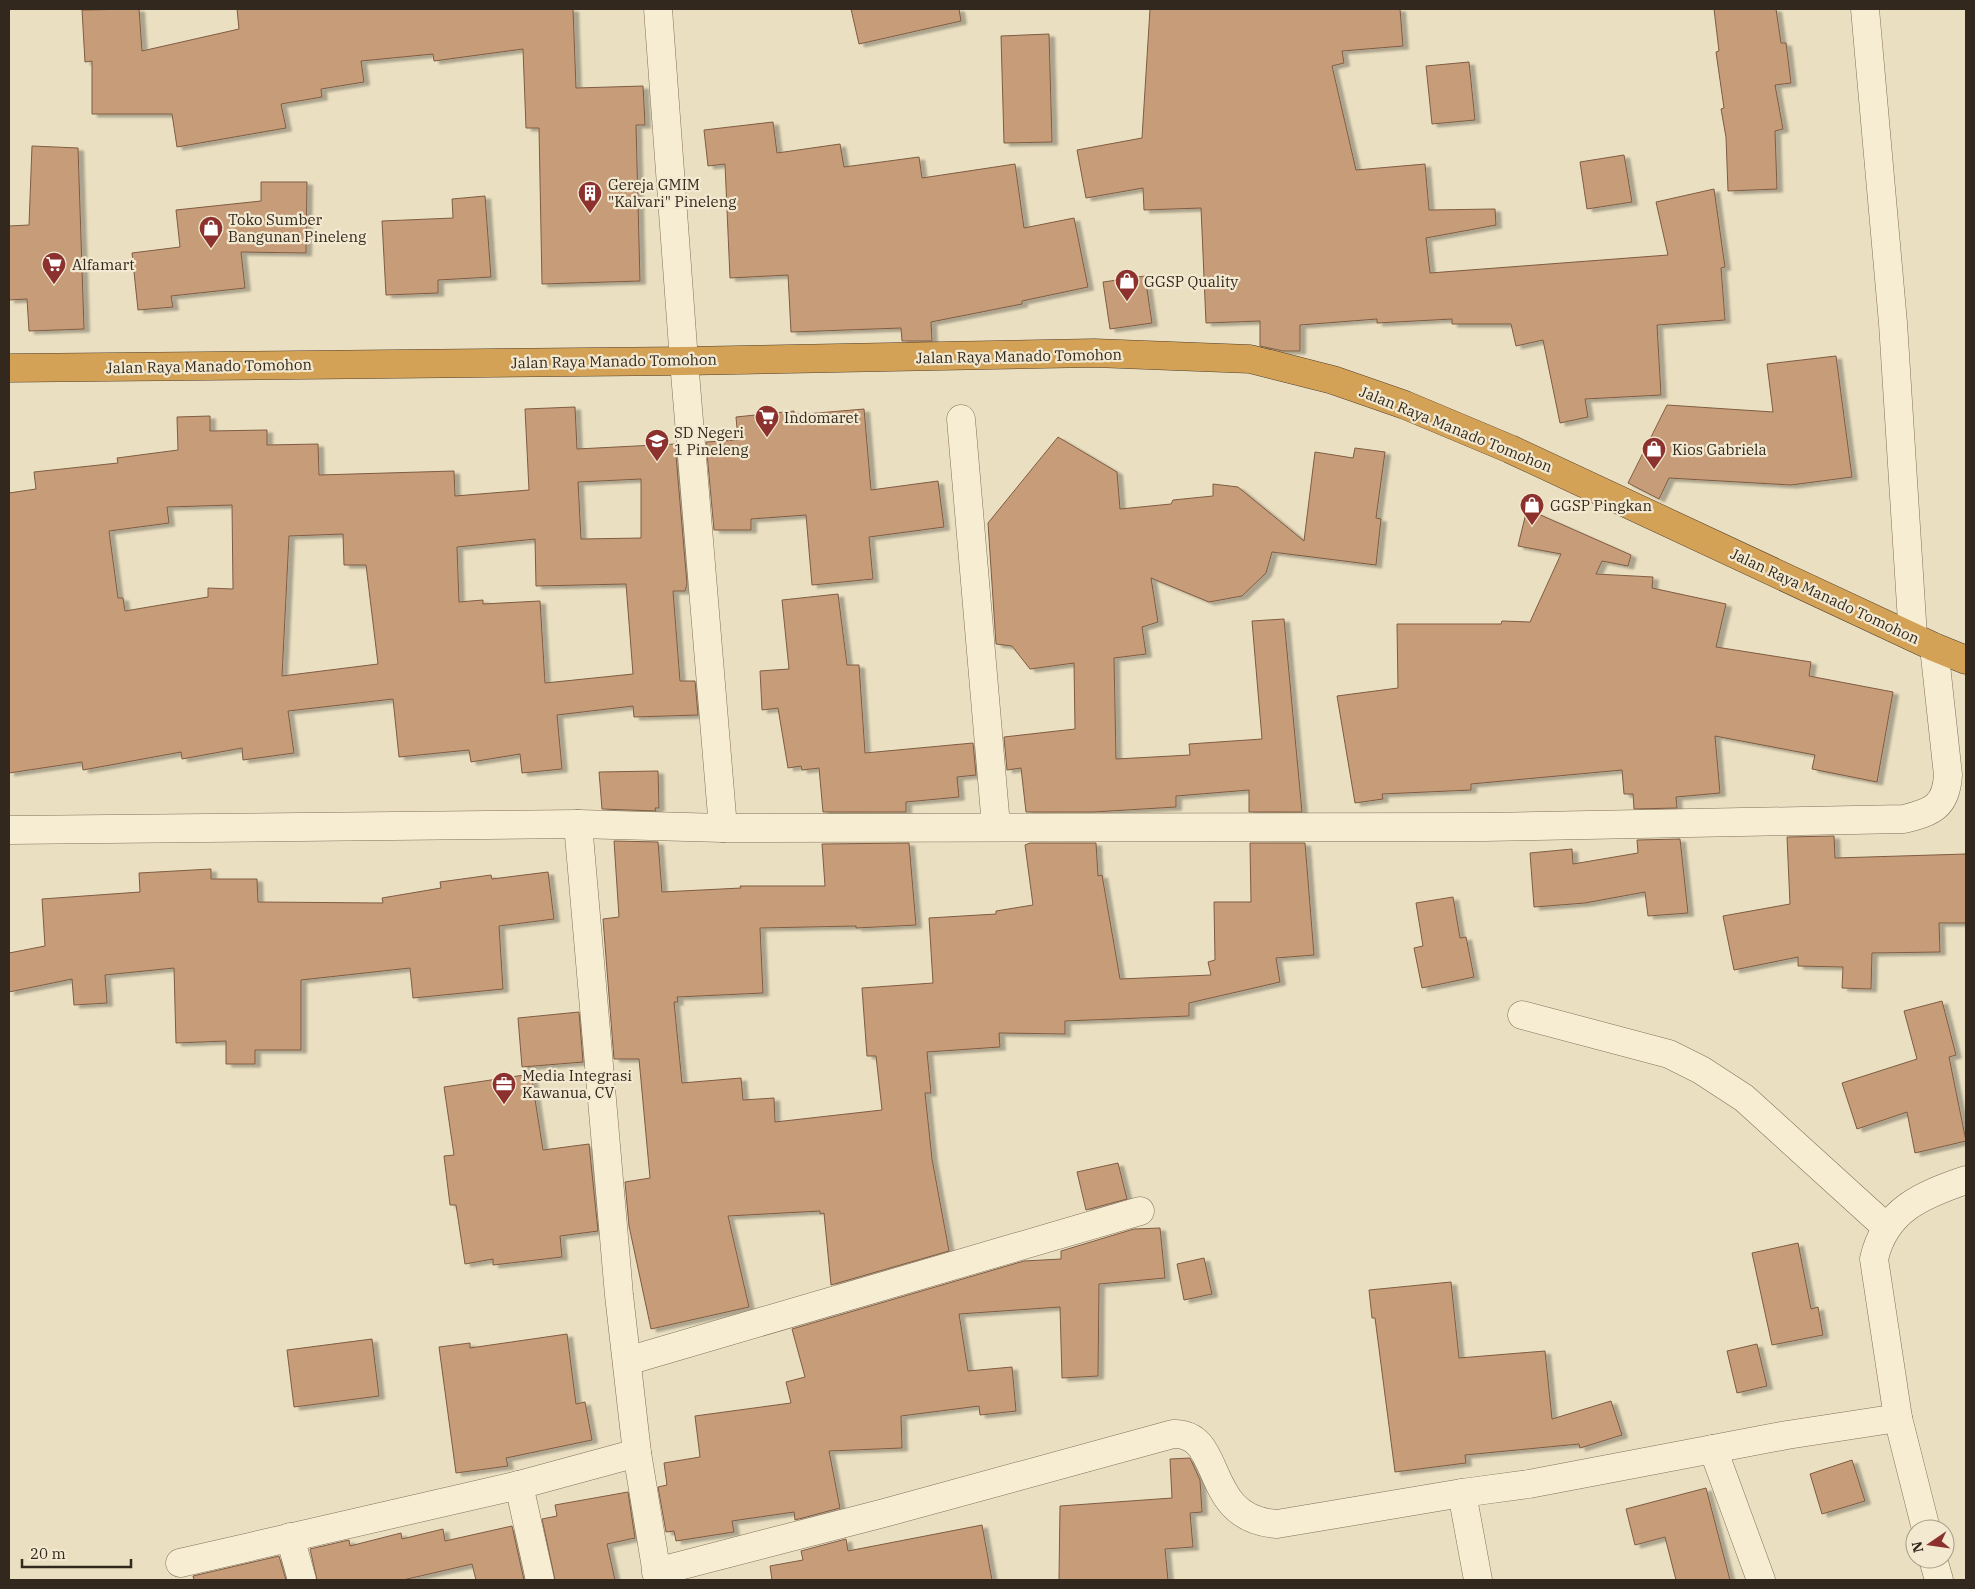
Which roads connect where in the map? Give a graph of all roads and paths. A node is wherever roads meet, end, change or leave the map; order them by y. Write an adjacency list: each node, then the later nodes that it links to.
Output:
1 (658, 9): 3 (street)
2 (1865, 9): 6 (street)
3 (684, 361): 4 (highway, Jalan Raya Manado Tomohon); 6 (highway, Jalan Raya Manado Tomohon); 10 (street)
4 (9, 368)
5 (961, 419): 9 (street)
6 (1923, 642): 7 (highway, Jalan Raya Manado Tomohon); 9 (street)
7 (1966, 660)
8 (578, 824): 10 (street); 11 (street); 16 (street)
9 (996, 826): 10 (street)
10 (723, 828)
11 (9, 830)
12 (1522, 1015): 15 (street)
13 (1966, 1180): 15 (street)
14 (1140, 1211): 16 (street)
15 (1886, 1227): 17 (street)
16 (627, 1361): 19 (street)
17 (1898, 1418): 18 (street); 22 (street)
18 (1713, 1449): 21 (street); 29 (street)
19 (637, 1453): 20 (street); 25 (street)
20 (519, 1485): 23 (street); 27 (street)
21 (1462, 1493): 25 (street); 28 (street)
22 (1923, 1519)
23 (290, 1537): 24 (street); 26 (street)
24 (180, 1563)
25 (657, 1576)
26 (302, 1580)
27 (540, 1580)
28 (1478, 1580)
29 (1762, 1580)

